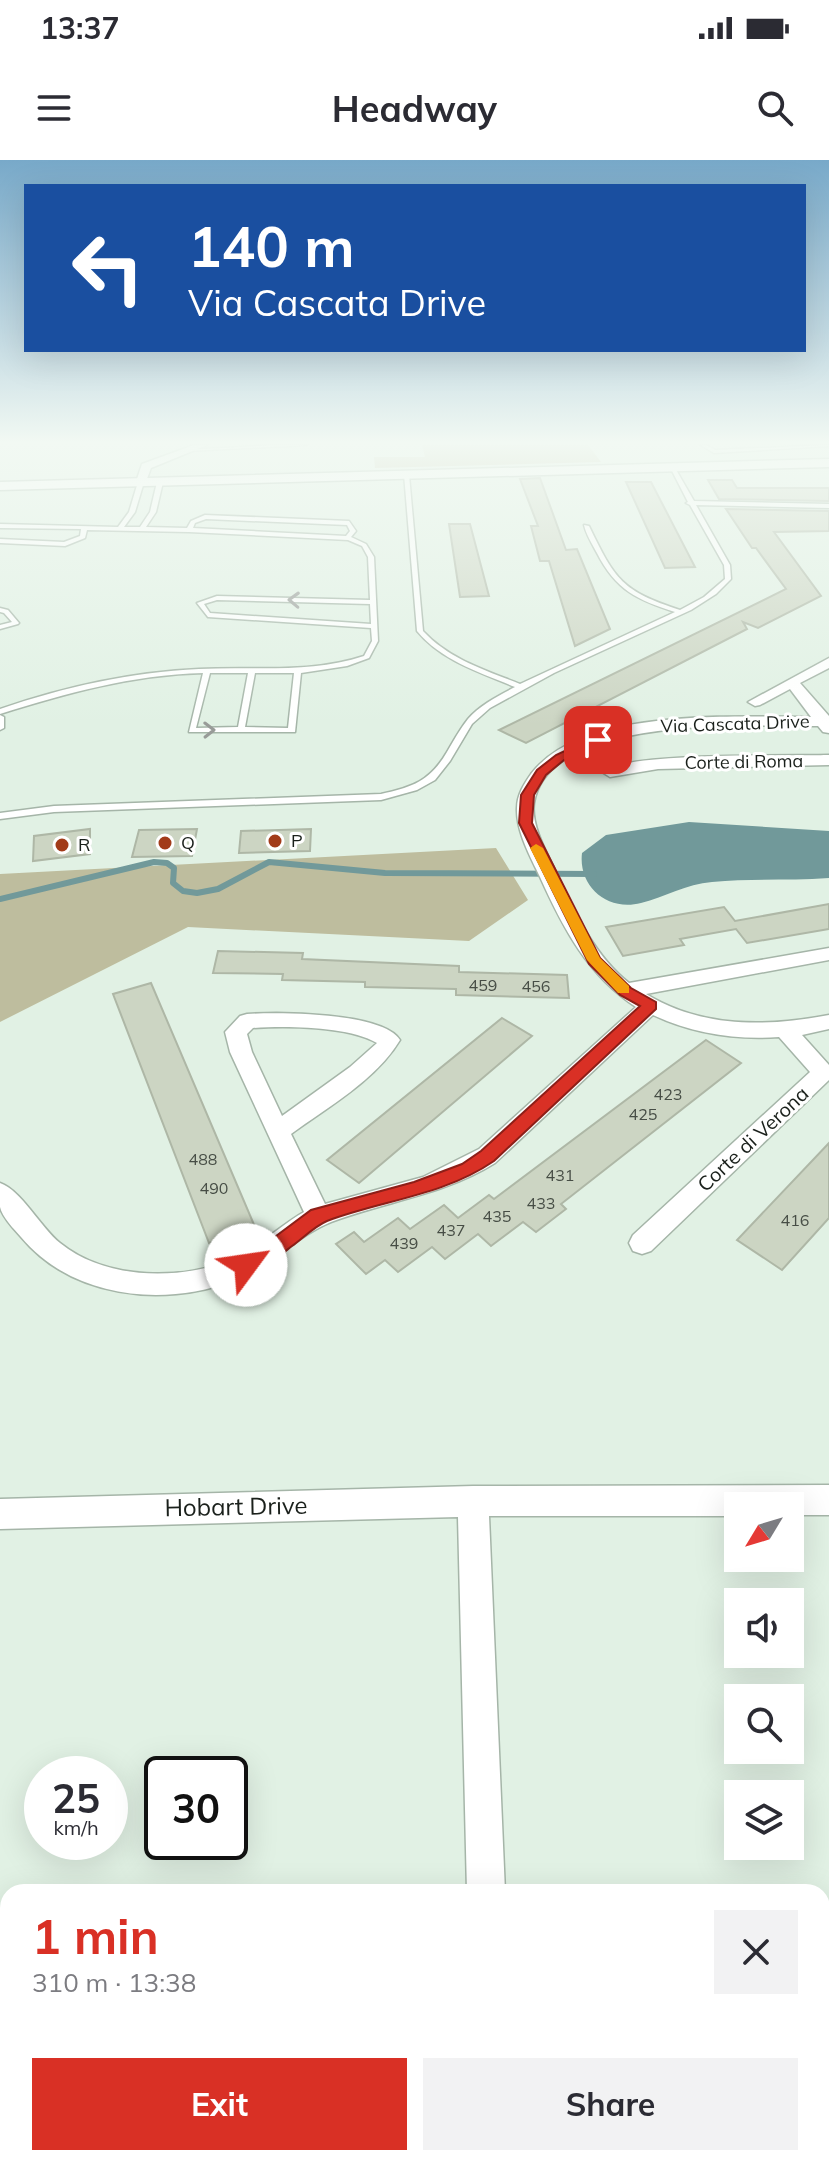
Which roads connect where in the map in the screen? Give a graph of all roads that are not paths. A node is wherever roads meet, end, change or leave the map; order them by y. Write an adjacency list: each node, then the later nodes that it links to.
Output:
1 (79, 539): 6 (lane)
2 (348, 539): 7 (lane)
3 (412, 539): 17 (lane)
4 (593, 539): 9 (lane)
5 (711, 539): 9 (lane)
6 (0, 541)
7 (372, 602): 10 (lane); 10 (lane, one-way to 10)
8 (0, 610): 11 (lane)
9 (681, 612): 17 (lane)
10 (373, 626): 14 (lane)
11 (0, 627)
12 (829, 662): 16 (street)
13 (252, 670): 14 (lane); 15 (lane); 22 (lane)
14 (298, 670): 22 (lane)
15 (207, 671): 19 (lane); 22 (lane, one-way to 22)
16 (792, 682): 18 (street); 20 (street)
17 (521, 687): 26 (lane)
18 (755, 702)
19 (0, 715): 21 (lane)
20 (827, 725): 23 (street, Via Cascata Drive)
21 (0, 728)
22 (241, 729)
23 (642, 748): 24 (street, Corte di Roma); 25 (street, Corte di Roma); 28 (street, Via Cascata Drive)
24 (829, 760)
25 (610, 772)
26 (0, 816)
27 (829, 954): 28 (street)
28 (625, 991): 29 (street, Via Cascata Drive)
29 (650, 1006): 31 (street, Via Cascata Drive); 34 (street)
30 (829, 1022): 31 (street, Via Cascata Drive)
31 (786, 1031): 35 (street, Corte di Verona)
32 (278, 1131): 32 (street); 34 (street)
33 (0, 1193): 34 (street)
34 (318, 1216)
35 (642, 1243)
36 (829, 1500): 37 (street, Hobart Drive)
37 (473, 1501): 38 (street, Hobart Drive); 39 (street)
38 (0, 1514)
39 (486, 1884)

